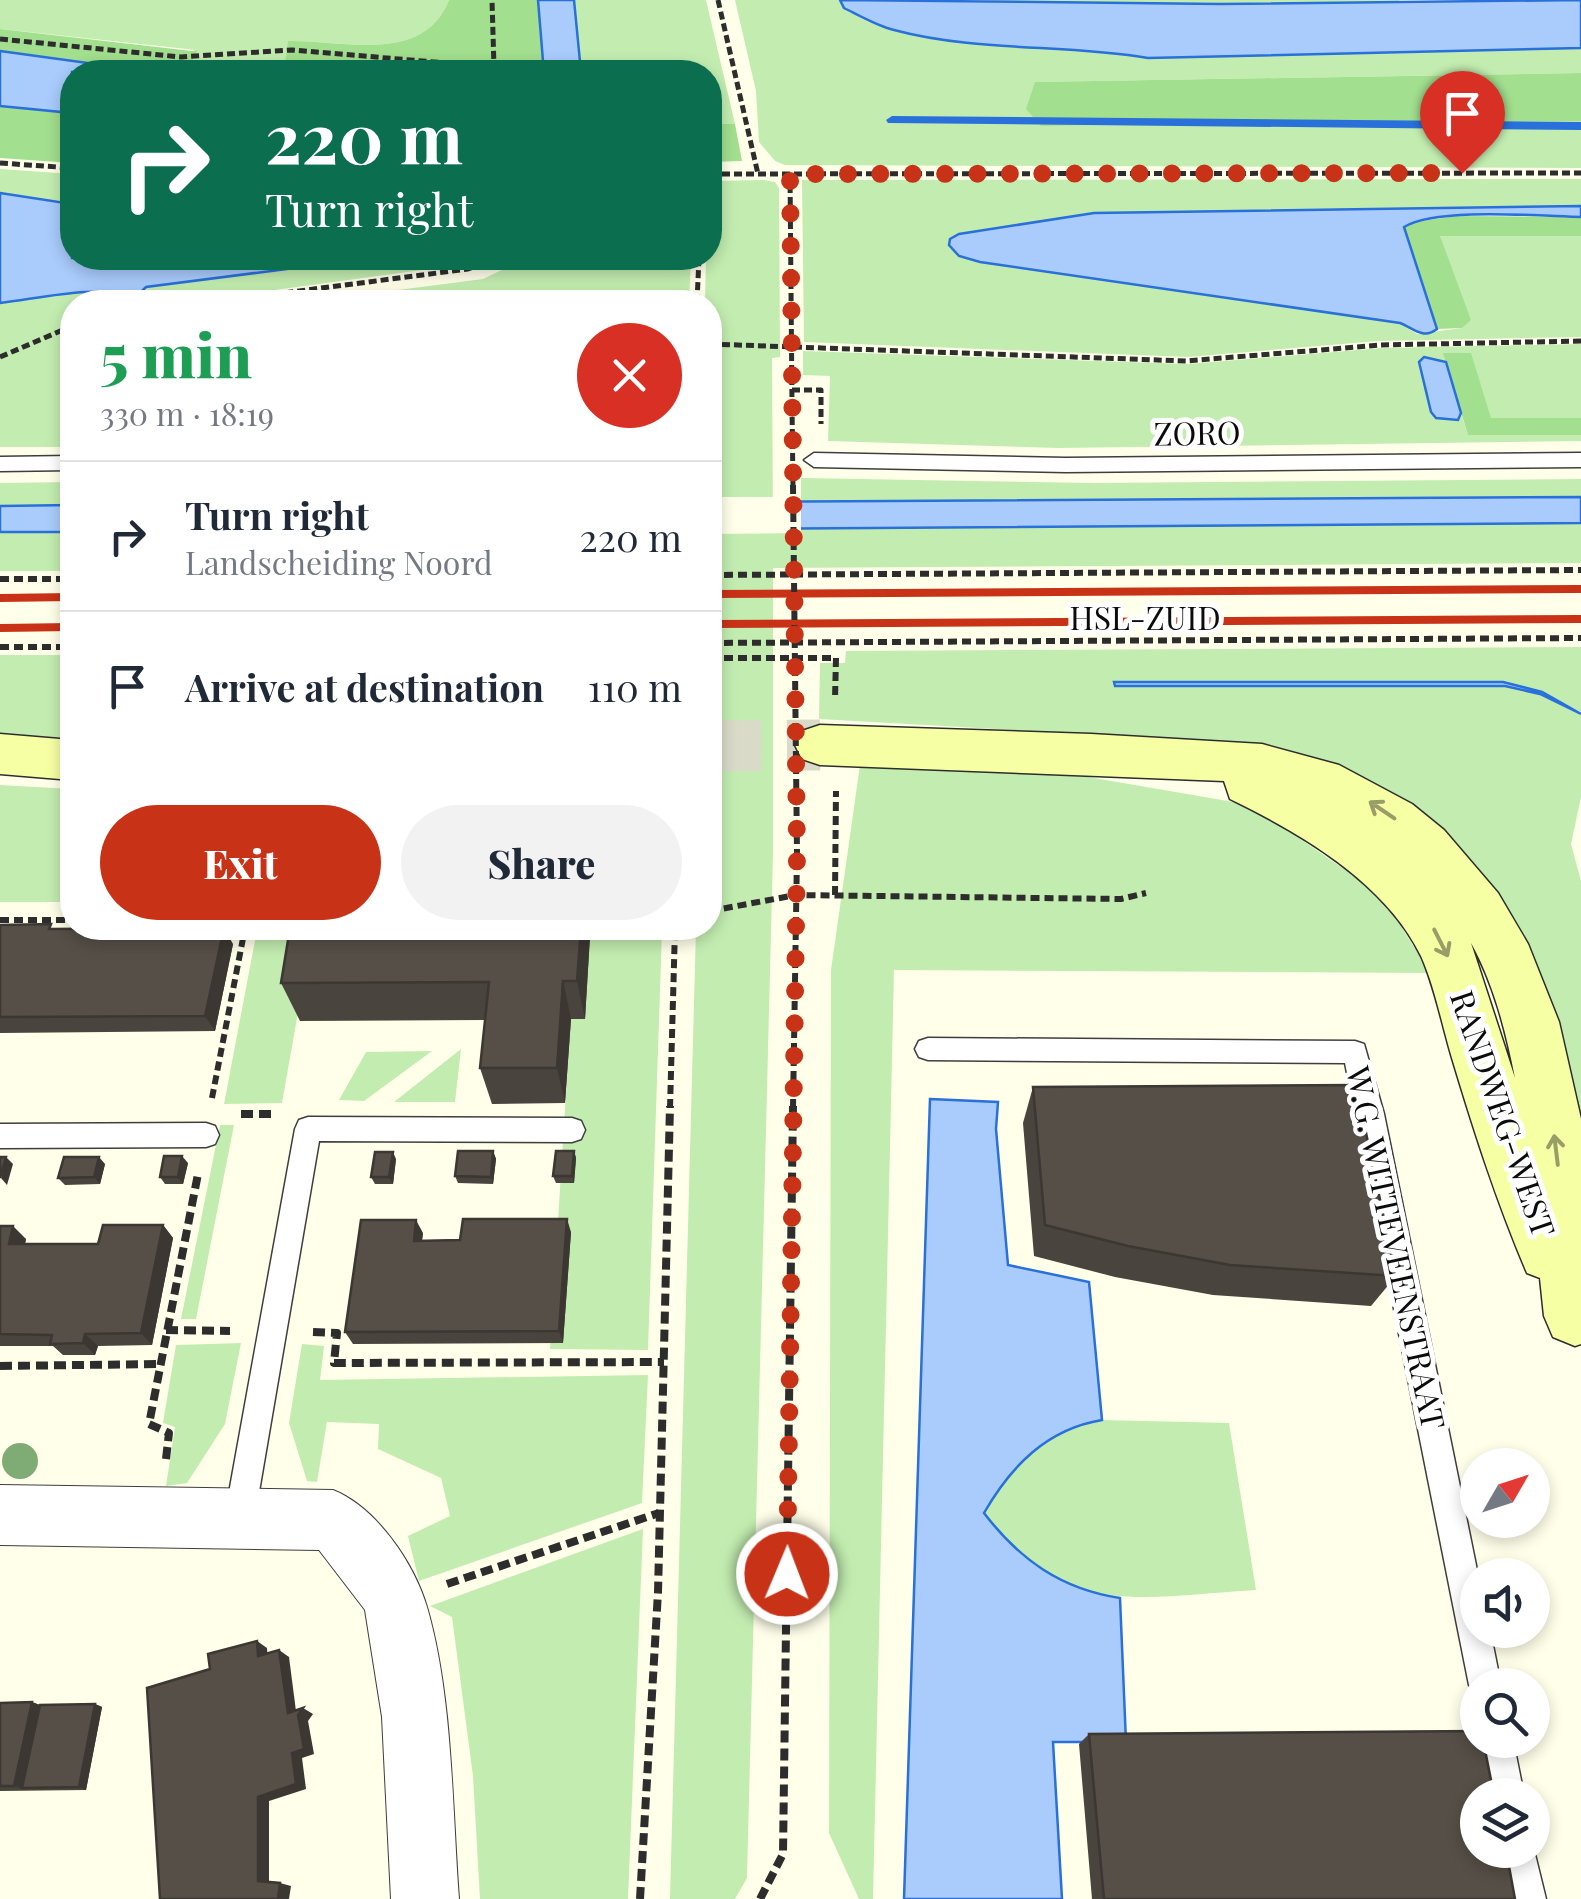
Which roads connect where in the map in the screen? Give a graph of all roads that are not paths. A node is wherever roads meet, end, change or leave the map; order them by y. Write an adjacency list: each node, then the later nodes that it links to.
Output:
1 (814, 460): 2 (lane, ZORO)
2 (1581, 460)
3 (60, 463): 4 (lane)
4 (0, 464)
5 (820, 746): 12 (main road, RANDWEG-WEST)
6 (0, 754): 7 (main road)
7 (60, 759)
8 (928, 1049): 15 (lane, W.G. WITTEVEENSTRAAT)
9 (572, 1130): 14 (lane)
10 (206, 1135): 11 (lane)
11 (0, 1136)
12 (1579, 1324)
13 (0, 1515): 14 (street)
14 (240, 1515): 17 (street)
15 (1482, 1668)
16 (1523, 1868): 18 (lane)
17 (425, 1899)
18 (1529, 1899)

